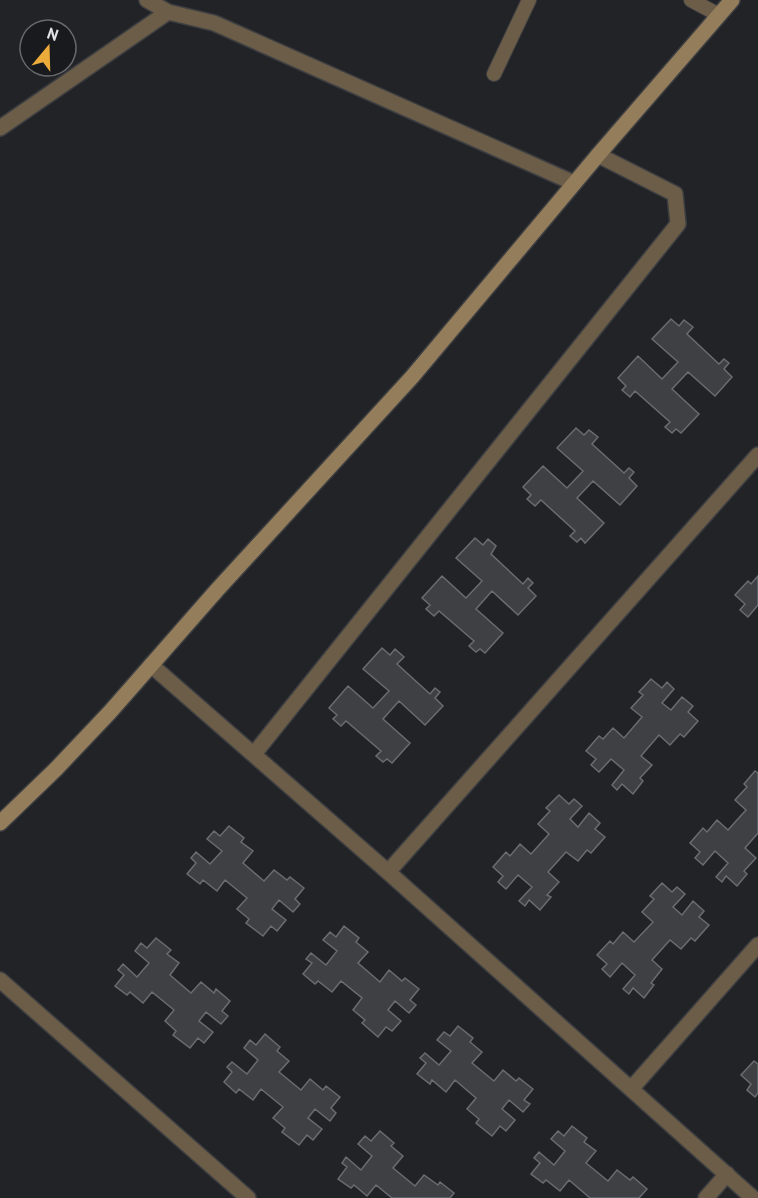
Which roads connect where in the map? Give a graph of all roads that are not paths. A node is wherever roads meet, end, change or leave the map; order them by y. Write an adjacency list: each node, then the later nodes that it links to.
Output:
1 (147, 0): 5 (street)
2 (529, 0): 7 (lane)
3 (691, 0): 6 (lane)
4 (732, 0): 6 (street)
5 (168, 12): 8 (street); 10 (street)
6 (719, 15): 9 (street)
7 (494, 74)
8 (0, 128)
9 (598, 155): 10 (street); 13 (street)
10 (574, 183): 12 (street)
11 (758, 455): 15 (street)
12 (151, 665): 13 (street); 14 (street)
13 (254, 754): 15 (street)
14 (0, 823)
15 (388, 872): 18 (street)
16 (758, 945): 18 (street)
17 (0, 980): 20 (street)
18 (631, 1089): 19 (street)
19 (727, 1174): 21 (street); 22 (street)
20 (248, 1198)
21 (706, 1198)
22 (753, 1198)

